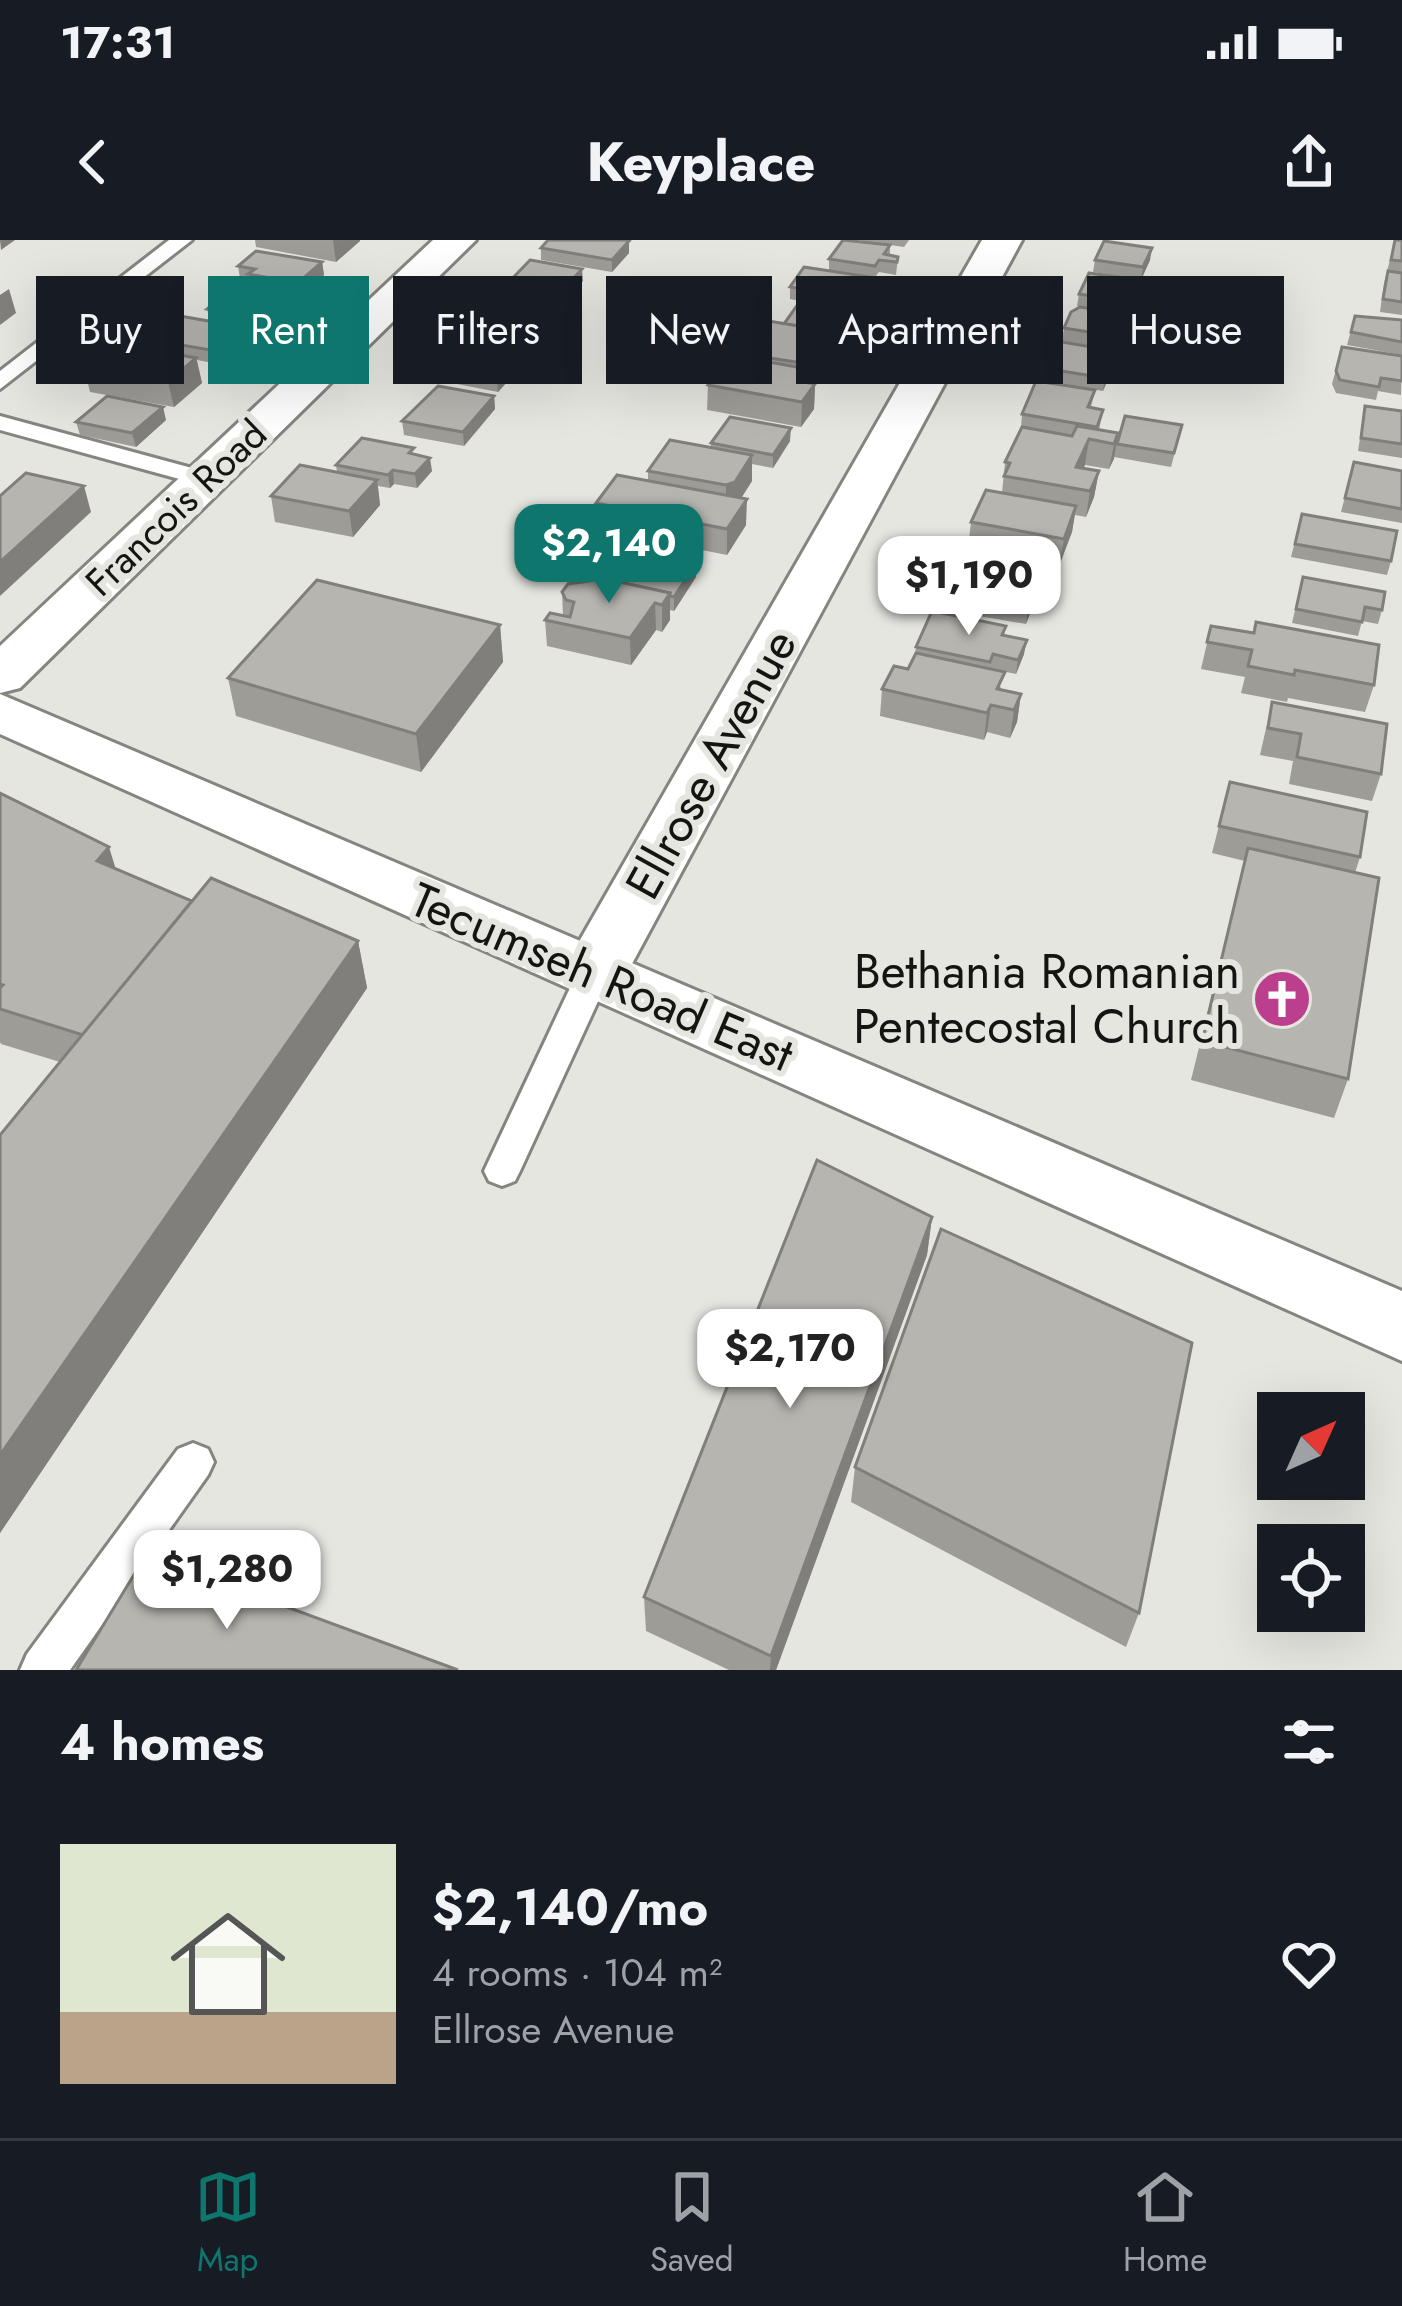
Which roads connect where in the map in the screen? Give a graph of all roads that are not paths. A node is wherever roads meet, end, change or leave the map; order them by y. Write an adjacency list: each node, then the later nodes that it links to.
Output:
1 (182, 240): 4 (lane)
2 (456, 240): 6 (street, Francois Road)
3 (1003, 240): 9 (street, Ellrose Avenue)
4 (0, 382)
5 (0, 423): 6 (lane)
6 (206, 479): 7 (street, Francois Road)
7 (0, 676)
8 (0, 712): 9 (street, Tecumseh Road East)
9 (594, 973): 10 (lane); 11 (street, Tecumseh Road East)
10 (502, 1171)
11 (1402, 1327)
12 (193, 1462): 13 (lane)
13 (44, 1670)

